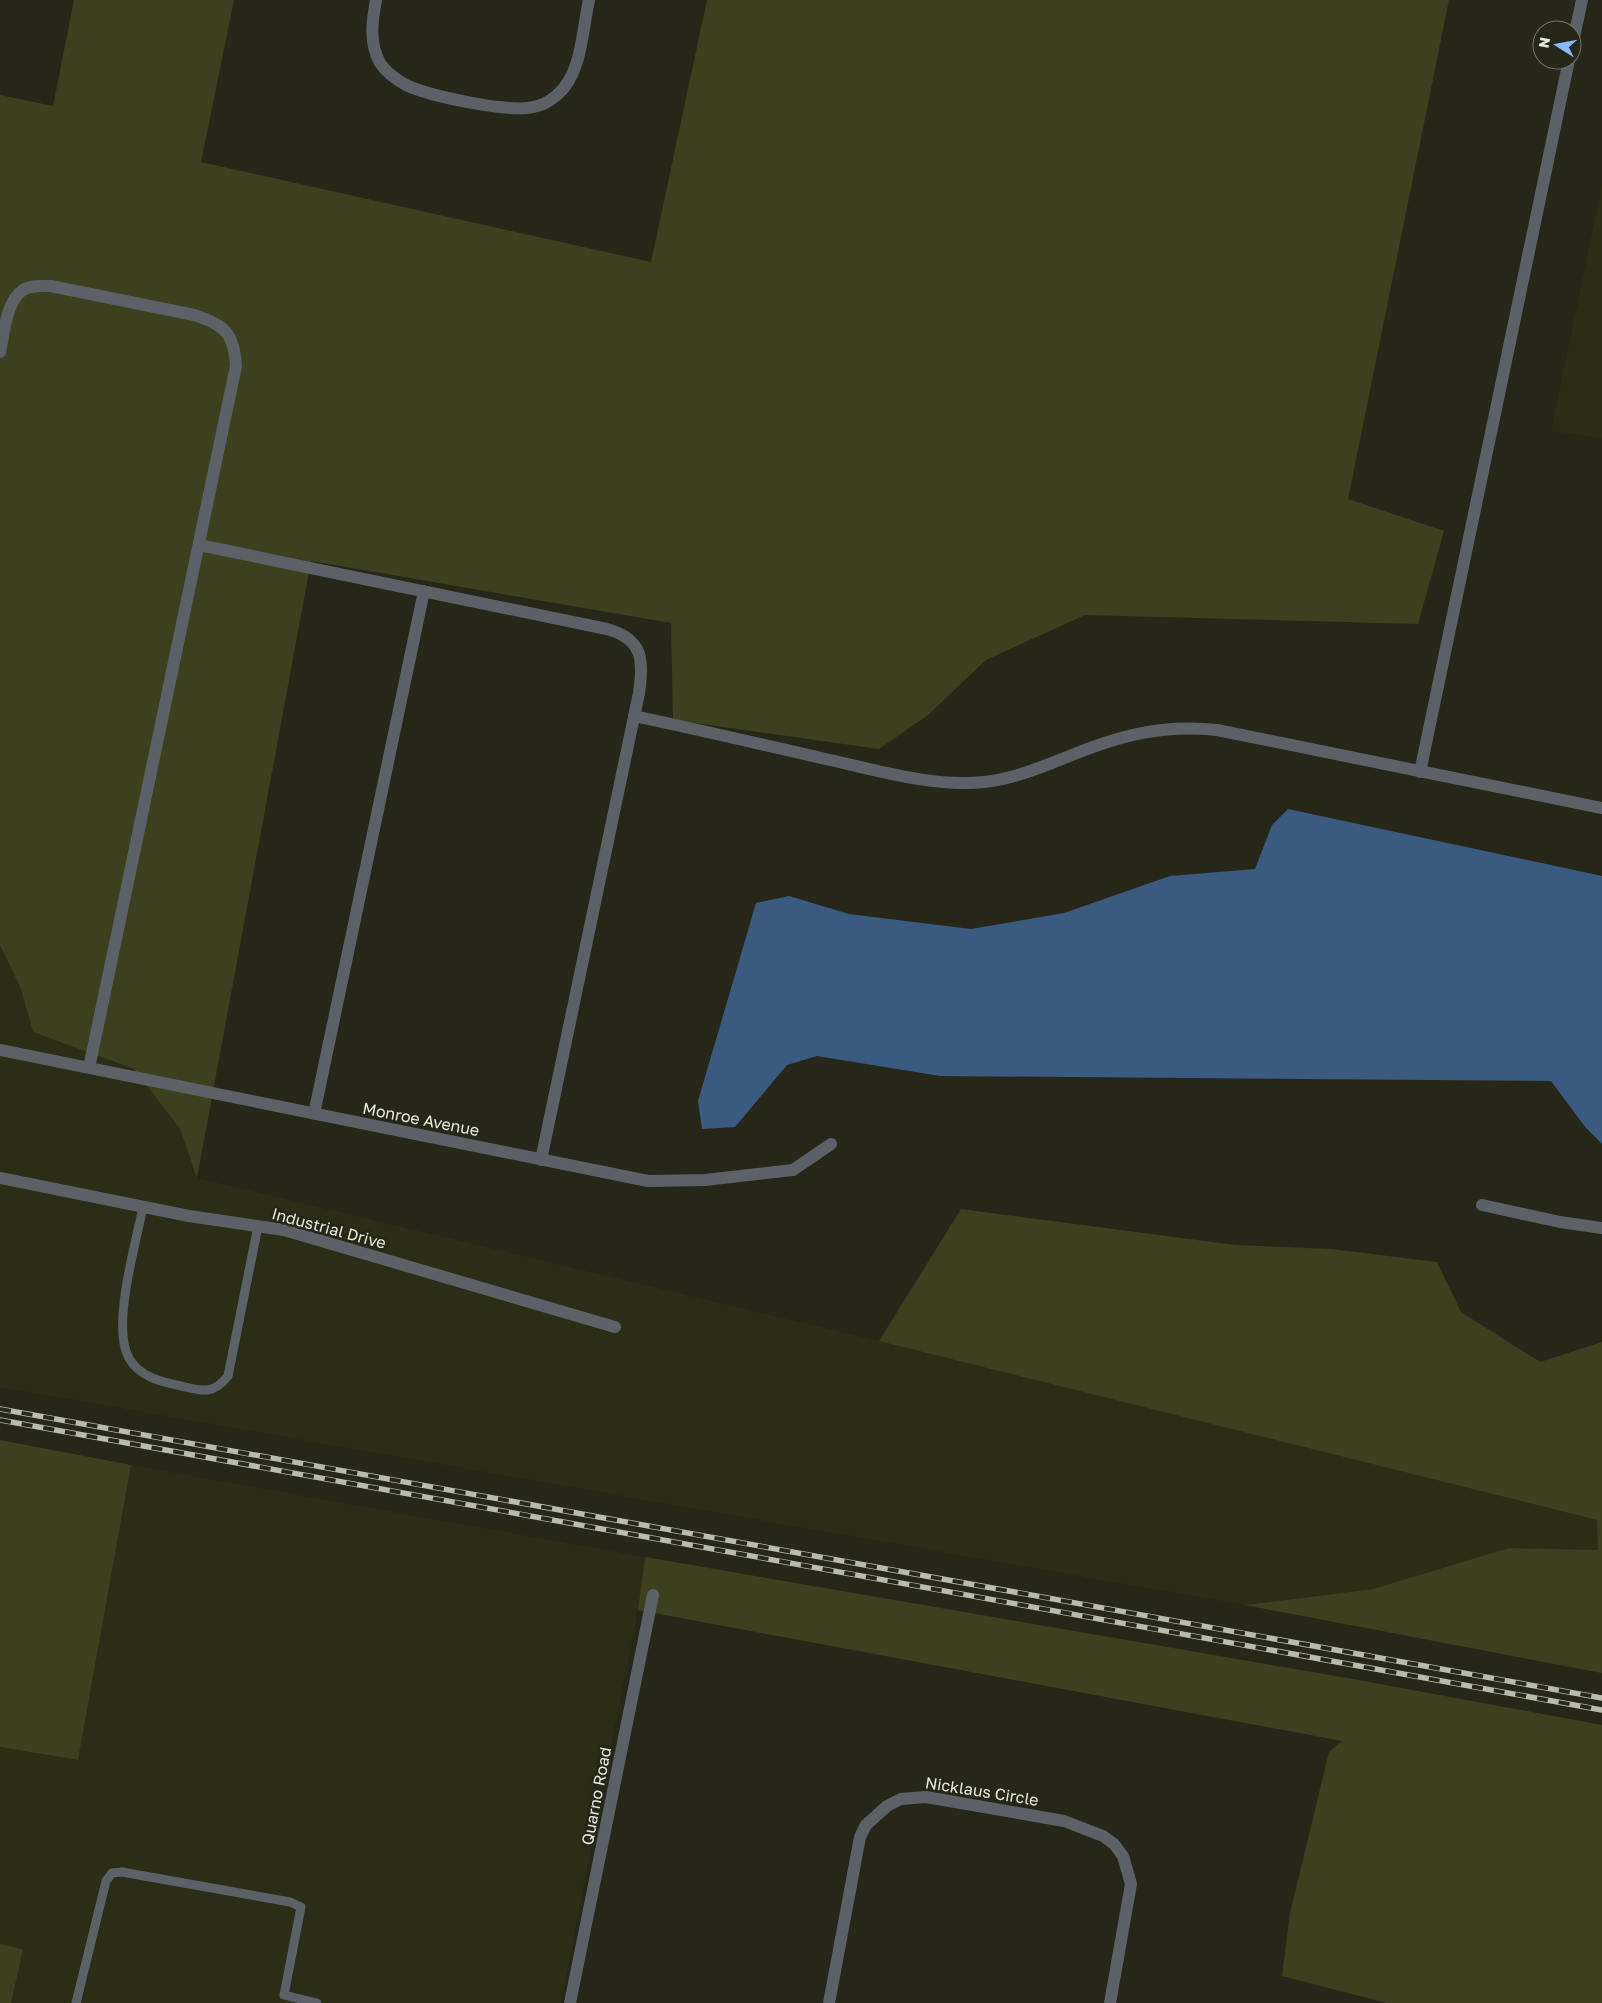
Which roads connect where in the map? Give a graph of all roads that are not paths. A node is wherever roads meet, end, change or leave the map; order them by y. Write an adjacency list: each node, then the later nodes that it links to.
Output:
1 (376, 0): 2 (street)
2 (589, 0)
3 (1582, 0): 4 (street)
4 (1578, 20)
5 (1567, 70): 10 (street)
6 (0, 352): 7 (street)
7 (199, 545): 8 (street); 13 (street)
8 (424, 591): 9 (street); 14 (street)
9 (634, 716): 10 (street); 16 (street)
10 (1420, 772): 11 (street)
11 (1602, 808)
12 (0, 1050): 13 (street, Monroe Avenue)
13 (89, 1068): 14 (street, Monroe Avenue)
14 (314, 1114): 16 (street, Monroe Avenue)
15 (831, 1144): 16 (street, Monroe Avenue)
16 (541, 1160)
17 (0, 1178): 19 (street, Industrial Drive)
18 (1482, 1205): 21 (street)
19 (143, 1207): 20 (street, Industrial Drive); 20 (lane)
20 (258, 1226): 22 (street, Industrial Drive)
21 (1602, 1228)
22 (615, 1327)
23 (653, 1595): 27 (street, Quarno Road)
24 (283, 1999): 25 (lane); 26 (lane)
25 (76, 2003)
26 (317, 2003)
27 (570, 2003)
28 (829, 2003): 29 (street, Nicklaus Circle)
29 (1110, 2003)

